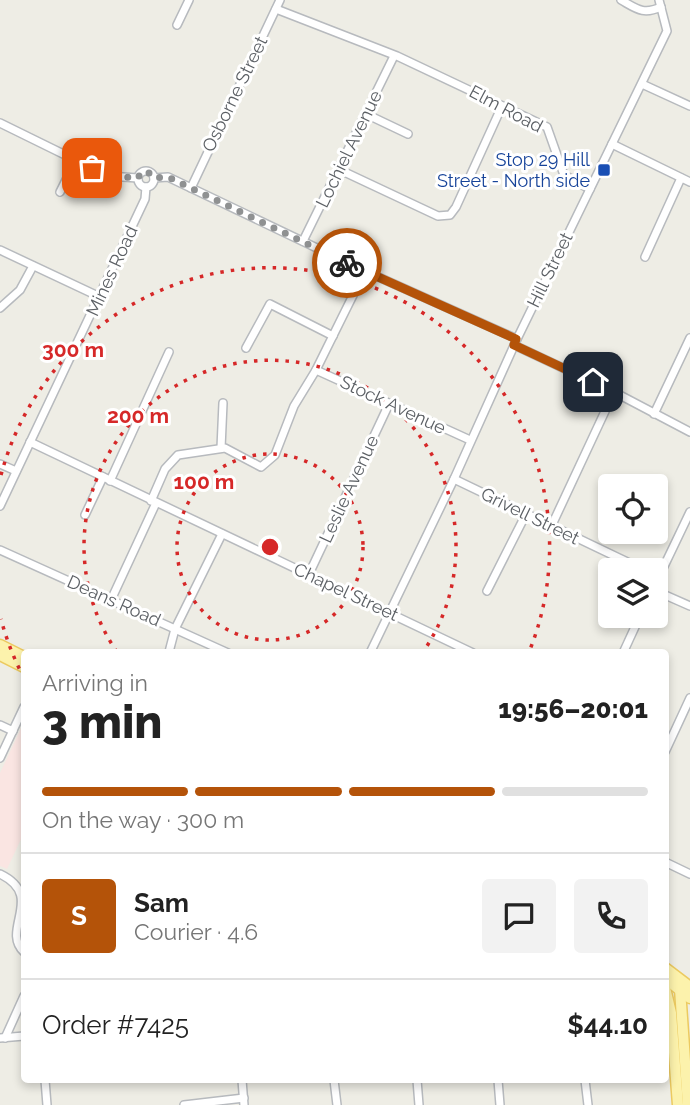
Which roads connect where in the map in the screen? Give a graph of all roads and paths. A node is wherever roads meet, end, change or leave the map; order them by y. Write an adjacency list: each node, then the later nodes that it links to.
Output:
1 (189, 0): 6 (street)
2 (280, 0): 5 (street, Osborne Street)
3 (621, 0): 4 (street)
4 (660, 4): 8 (street, Hill Street)
5 (276, 9): 7 (street, Elm Road); 22 (street, Osborne Street)
6 (177, 25)
7 (394, 56): 9 (street, Elm Road); 11 (street, Lochiel Avenue)
8 (642, 84): 10 (street); 14 (street, Hill Street)
9 (502, 106): 16 (street); 23 (street, Elm Road)
10 (690, 106)
11 (366, 114): 13 (street); 16 (street, Lochiel Avenue)
12 (0, 123): 15 (street)
13 (408, 134)
14 (612, 144): 19 (street); 23 (street, Hill Street)
15 (76, 160): 17 (street); 24 (street)
16 (338, 169): 25 (street, Lochiel Avenue)
17 (138, 178): 18 (street); 21 (street)
18 (154, 178): 21 (street); 22 (street)
19 (681, 178): 20 (street); 27 (street)
20 (690, 182)
21 (146, 187): 30 (street, Mines Road)
22 (191, 188): 25 (street)
23 (590, 189): 34 (street, Hill Street)
24 (60, 192)
25 (303, 241): 29 (street)
26 (0, 250): 28 (street)
27 (645, 257)
28 (33, 266): 30 (street); 31 (street)
29 (365, 271): 32 (street); 34 (street)
30 (100, 298): 44 (street, Mines Road)
31 (0, 308)
32 (333, 336): 35 (street); 37 (street)
33 (690, 338): 41 (street)
34 (515, 342): 38 (street); 43 (street, Hill Street)
35 (246, 348)
36 (169, 352): 48 (street)
37 (316, 370): 40 (street, Stock Avenue); 45 (street)
38 (614, 392): 41 (street); 55 (street)
39 (222, 403): 45 (street)
40 (389, 404): 43 (street, Stock Avenue); 60 (street, Leslie Avenue)
41 (654, 414): 42 (street)
42 (690, 432)
43 (470, 440): 49 (street, Hill Street)
44 (30, 442): 47 (street, Mines Road); 48 (street, Chapel Street)
45 (222, 448): 50 (street)
46 (0, 464): 47 (street)
47 (16, 471): 51 (street, Mines Road)
48 (107, 479): 50 (street, Chapel Street); 54 (street)
49 (454, 479): 53 (street, Grivell Street); 65 (street, Hill Street)
50 (153, 502): 56 (street, Chapel Street); 63 (street)
51 (0, 506)
52 (690, 512): 59 (street)
53 (526, 514): 55 (street, Grivell Street); 61 (street)
54 (85, 515)
55 (551, 527): 58 (street, Grivell Street)
56 (222, 534): 60 (street, Chapel Street); 67 (street)
57 (0, 550): 63 (street, Deans Road)
58 (618, 558)
59 (667, 558)
60 (309, 574): 65 (street, Chapel Street)
61 (487, 591)
62 (668, 596): 64 (street)
63 (111, 600): 67 (street, Deans Road)
64 (690, 606)
65 (389, 612): 71 (street, Hill Street); 72 (street, Chapel Street)
66 (634, 628): 73 (street)
67 (175, 629): 69 (street); 70 (street, Deans Road)
68 (0, 645): 75 (main road)
69 (170, 649)
70 (219, 649)
71 (372, 649)
72 (465, 649)
73 (625, 649)
74 (0, 655): 76 (main road)
75 (21, 656)
76 (21, 666)
77 (690, 698): 81 (street)
78 (21, 714): 80 (street)
79 (0, 725): 80 (street)
80 (13, 731): 82 (street)
81 (669, 743)
82 (0, 758)
83 (669, 864): 85 (street)
84 (0, 874): 86 (street)
85 (690, 874)
86 (21, 899)
87 (21, 899): 88 (street)
88 (21, 950)
89 (669, 972): 90 (main road)
90 (685, 986): 91 (main road); 94 (main road); 111 (main road)
91 (690, 998)
92 (21, 1002): 96 (street)
93 (669, 1005): 94 (main road)
94 (671, 1013): 110 (main road)
95 (21, 1036): 96 (street)
96 (3, 1038)
97 (45, 1083): 104 (street)
98 (242, 1083): 103 (street)
99 (334, 1083): 106 (street)
100 (417, 1083): 107 (street)
101 (498, 1083): 108 (street)
102 (585, 1083): 109 (street)
103 (244, 1102): 105 (street)
104 (47, 1105)
105 (184, 1105)
106 (337, 1105)
107 (419, 1105)
108 (500, 1105)
109 (588, 1105)
110 (678, 1105)
111 (688, 1105)

